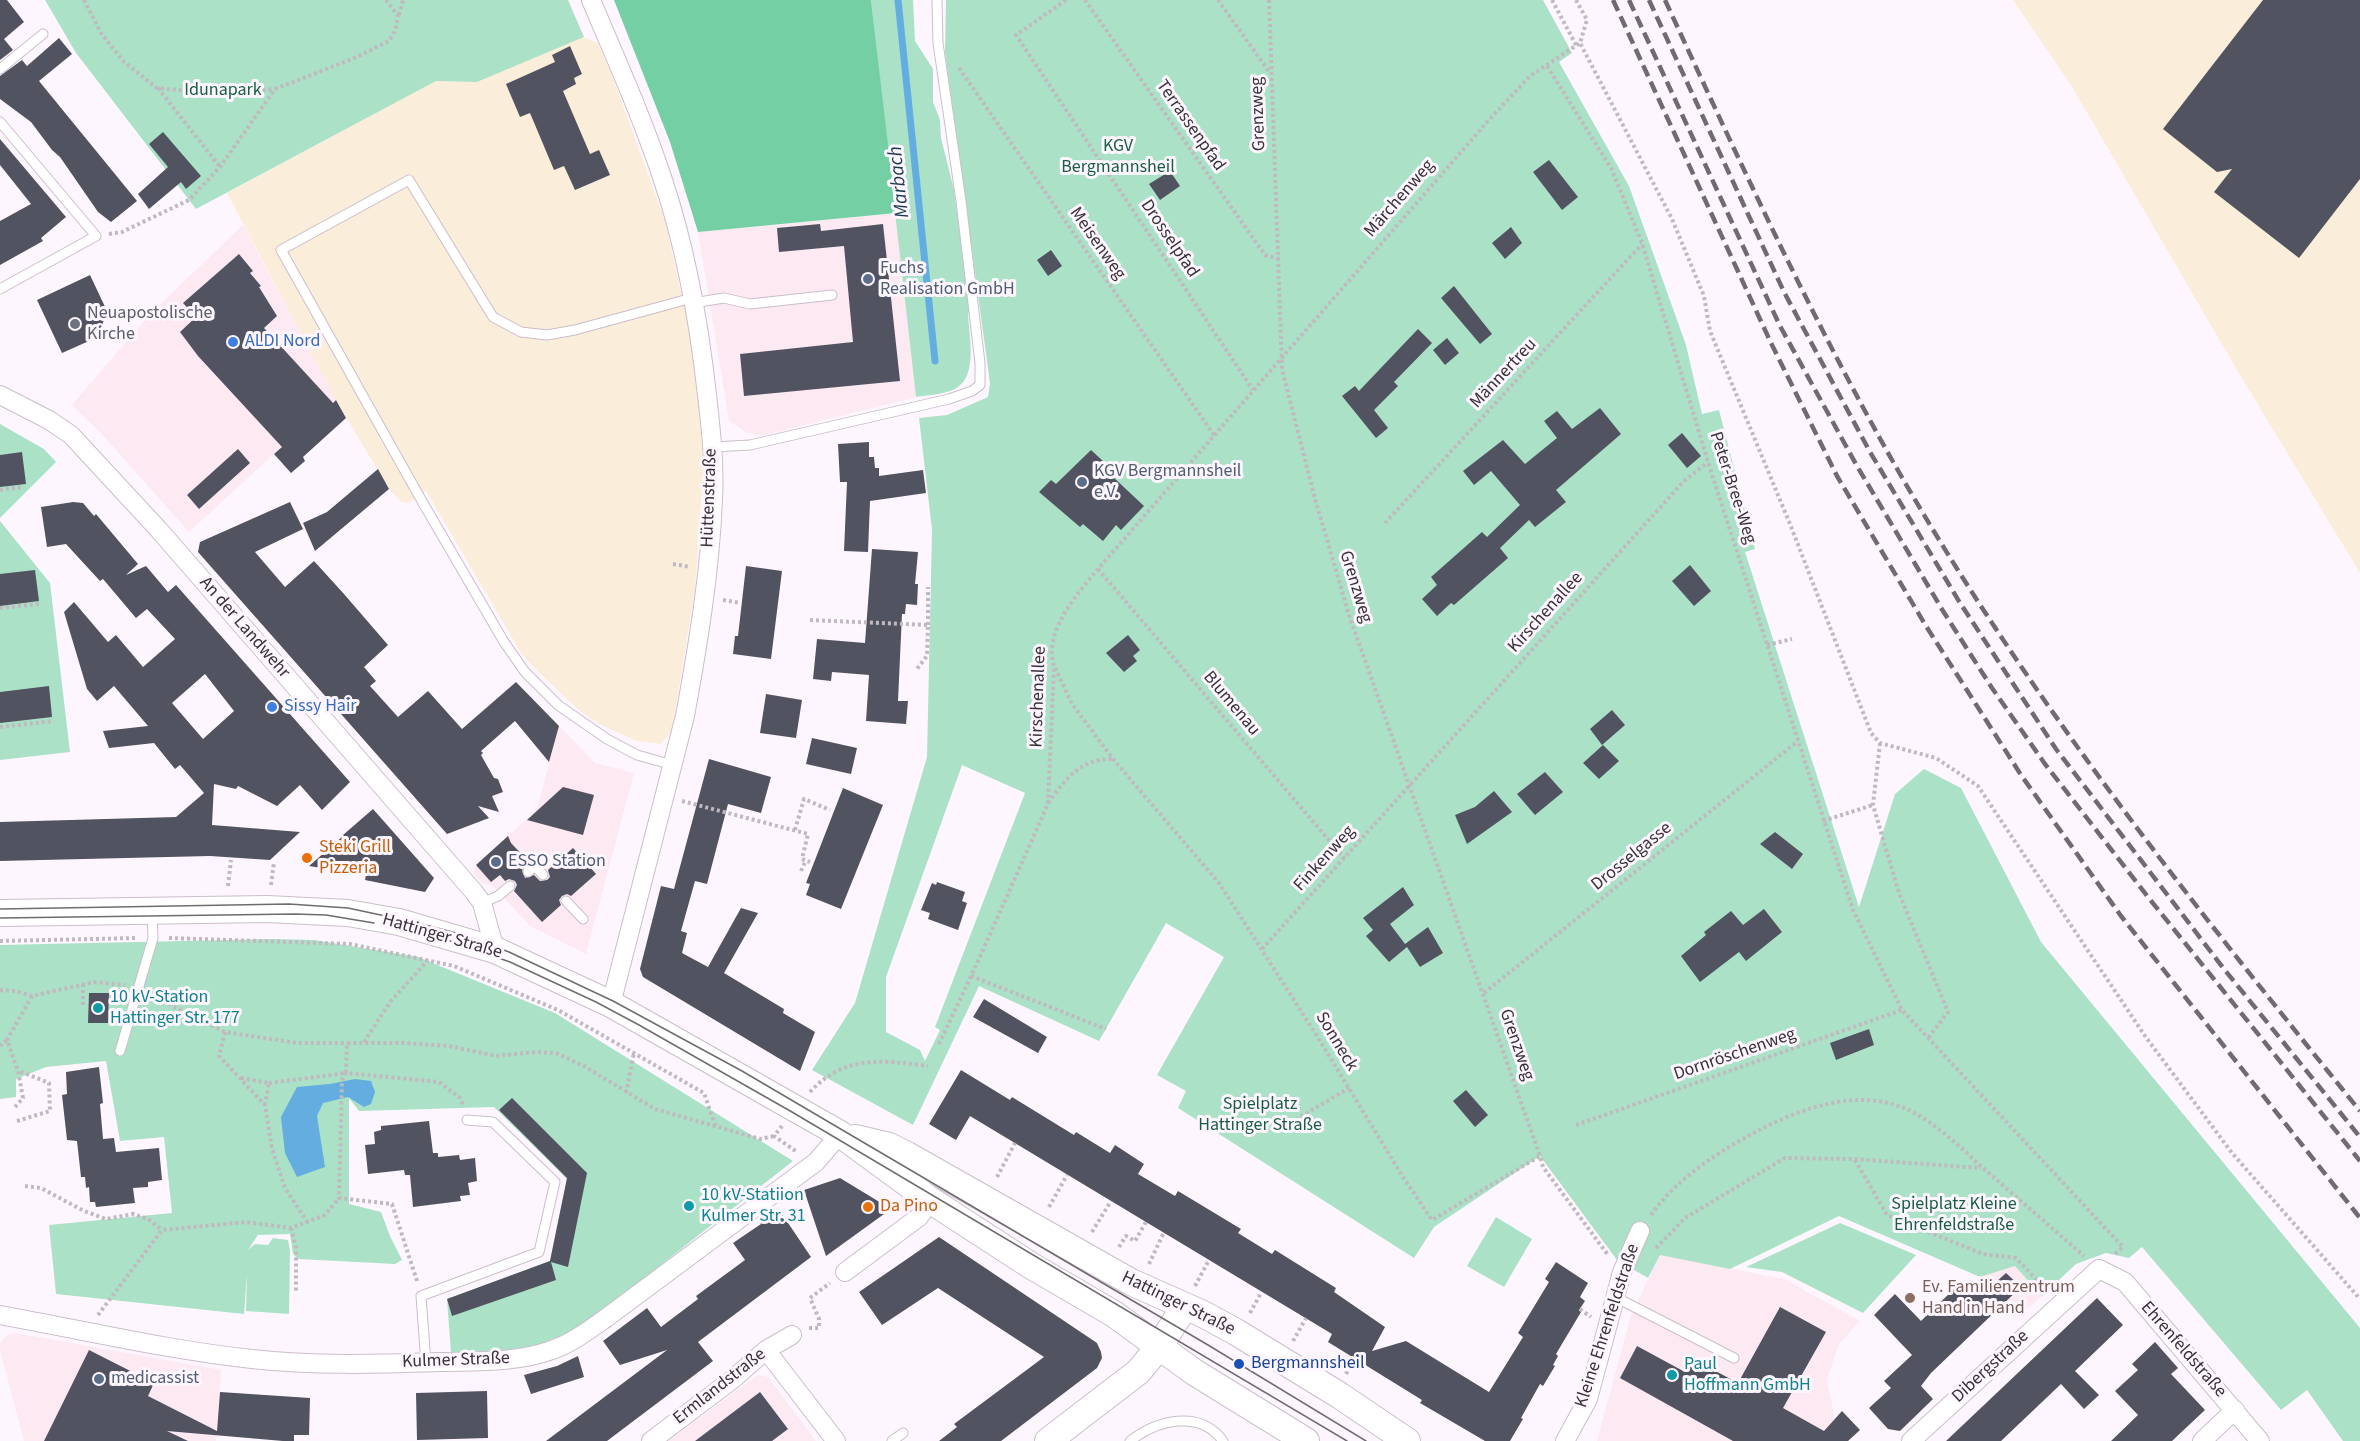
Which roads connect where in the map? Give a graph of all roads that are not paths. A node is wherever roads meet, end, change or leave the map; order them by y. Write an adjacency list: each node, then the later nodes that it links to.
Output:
1 (591, 0): 8 (street, Hüttenstraße)
2 (937, 0): 10 (lane)
3 (43, 34): 4 (lane)
4 (0, 69)
5 (0, 122): 6 (lane)
6 (0, 289)
7 (832, 295): 8 (lane)
8 (693, 300): 10 (street, Hüttenstraße); 11 (lane)
9 (0, 395): 16 (street, An der Landwehr)
10 (713, 447): 11 (street, Hüttenstraße)
11 (673, 765): 21 (street, Hüttenstraße)
12 (528, 872): 13 (lane)
13 (543, 875)
14 (510, 886): 16 (lane)
15 (566, 900): 19 (lane)
16 (482, 903): 20 (street, An der Landwehr)
17 (152, 911): 18 (main road, Hattinger Straße); 20 (main road, Hattinger Straße); 22 (lane)
18 (0, 913)
19 (583, 919)
20 (495, 950): 21 (main road, Hattinger Straße)
21 (611, 1004): 24 (main road, Hattinger Straße)
22 (120, 1050)
23 (467, 1120): 37 (lane)
24 (840, 1134): 25 (main road, Hattinger Straße); 26 (main road, Hattinger Straße); 37 (street, Kulmer Straße)
25 (943, 1174): 26 (main road); 31 (main road, Hattinger Straße)
26 (930, 1200): 29 (street); 34 (main road, Hattinger Straße)
27 (1640, 1230): 30 (street, Kleine Ehrenfeldstraße)
28 (2099, 1269): 38 (street, Ehrenfeldstraße); 49 (street, Dibergstraße)
29 (845, 1272)
30 (1615, 1297): 36 (lane); 48 (street, Kleine Ehrenfeldstraße)
31 (1185, 1306): 34 (main road); 47 (main road, Hattinger Straße)
32 (0, 1316): 37 (street, Kulmer Straße)
33 (792, 1335): 35 (street, Ermlandstraße)
34 (1160, 1347): 43 (main road); 46 (main road, Hattinger Straße)
35 (766, 1350): 40 (street, Ermlandstraße); 41 (street)
36 (1734, 1358)
37 (426, 1363)
38 (2235, 1410): 50 (street); 51 (street, Ehrenfeldstraße)
39 (903, 1433): 42 (lane)
40 (651, 1441)
41 (836, 1441)
42 (892, 1441)
43 (1048, 1441)
44 (1130, 1441): 45 (lane)
45 (1223, 1441)
46 (1306, 1441)
47 (1407, 1441)
48 (1565, 1441)
49 (1911, 1441)
50 (2202, 1441)
51 (2260, 1441)

